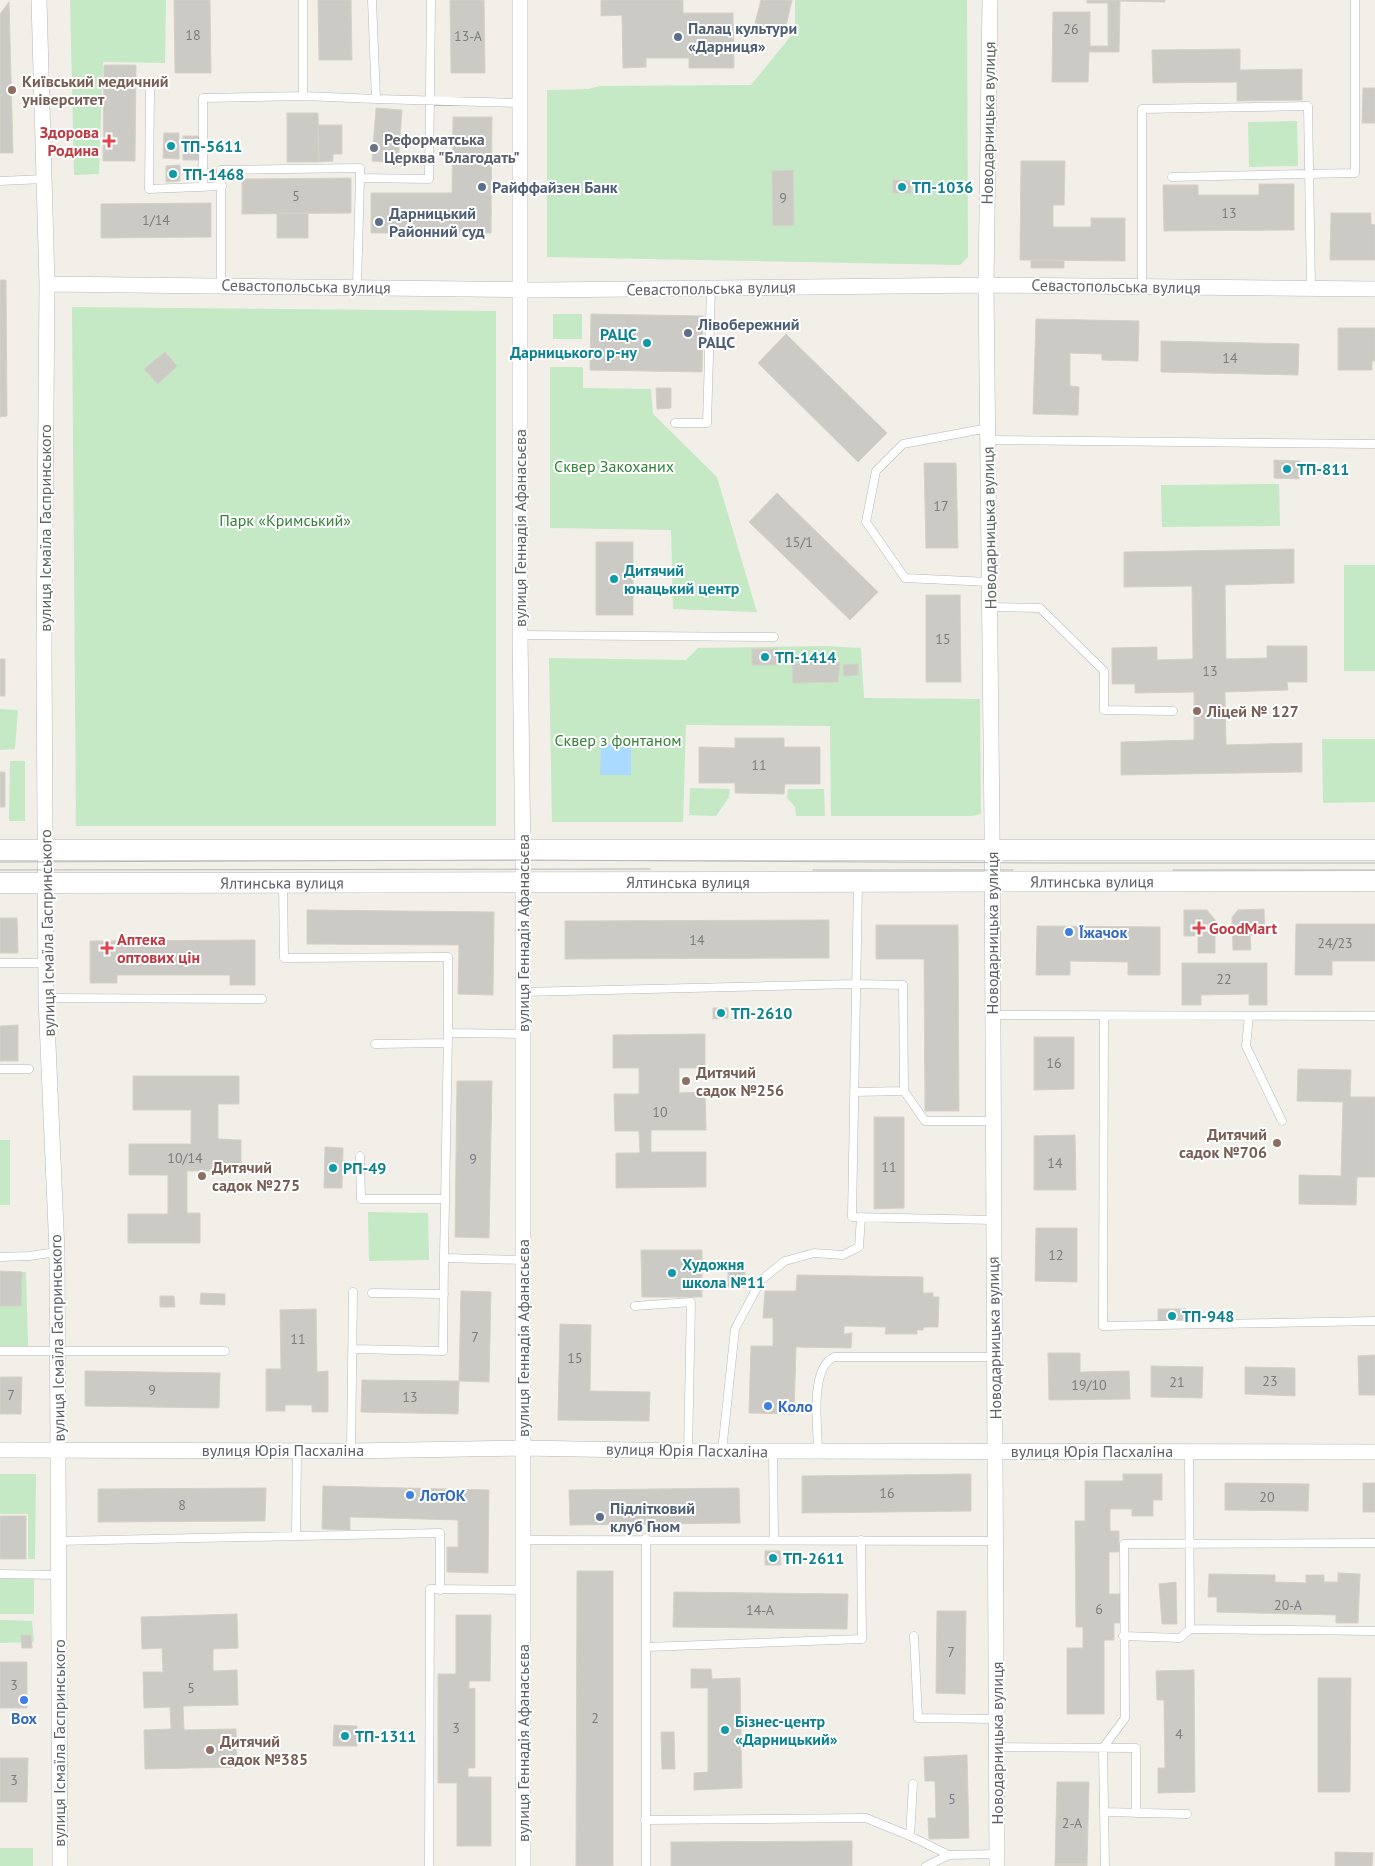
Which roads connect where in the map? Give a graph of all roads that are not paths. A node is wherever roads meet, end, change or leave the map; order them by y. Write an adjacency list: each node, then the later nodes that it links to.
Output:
1 (39, 0): 16 (street, вулиця Ісмаїла Гаспринського)
2 (303, 0): 9 (lane)
3 (372, 0): 10 (lane)
4 (431, 0): 11 (lane)
5 (520, 0): 12 (street, вулиця Геннадія Афанасьєва)
6 (990, 0): 22 (street, Новодарницька вулиця)
7 (1355, 0): 13 (lane)
8 (150, 91): 19 (lane)
9 (303, 96): 10 (lane); 19 (lane)
10 (376, 99): 11 (lane)
11 (430, 100): 12 (lane); 15 (lane)
12 (519, 103): 27 (street, вулиця Геннадія Афанасьєва)
13 (1308, 174): 14 (lane); 24 (lane); 26 (lane)
14 (1172, 177)
15 (360, 178): 18 (lane); 23 (lane)
16 (44, 179): 17 (lane); 20 (street, вулиця Ісмаїла Гаспринського)
17 (0, 181)
18 (222, 186): 19 (lane); 21 (lane)
19 (203, 187)
20 (47, 284): 21 (street, Севастопольська вулиця); 37 (street, вулиця Ісмаїла Гаспринського)
21 (221, 285): 23 (street, Севастопольська вулиця)
22 (986, 285): 24 (street, Севастопольська вулиця); 25 (street, Севастопольська вулиця); 30 (street, Новодарницька вулиця)
23 (357, 286): 27 (street, Севастопольська вулиця)
24 (1142, 286): 26 (street, Севастопольська вулиця)
25 (711, 288): 27 (street, Севастопольська вулиця); 29 (lane)
26 (1311, 288): 28 (street, Севастопольська вулиця)
27 (520, 289): 34 (street, вулиця Геннадія Афанасьєва)
28 (1375, 289)
29 (675, 423)
30 (988, 434): 31 (lane); 32 (street, Новодарницька вулиця); 32 (lane)
31 (1375, 444)
32 (989, 582): 33 (street, Новодарницька вулиця)
33 (990, 608): 36 (lane); 39 (street, Новодарницька вулиця)
34 (520, 635): 35 (lane); 38 (street, вулиця Геннадія Афанасьєва)
35 (774, 637)
36 (1173, 711)
37 (46, 849): 38 (street, Ялтинська вулиця); 40 (street, Ялтинська вулиця); 48 (street, вулиця Ісмаїла Гаспринського)
38 (523, 849): 39 (street, Ялтинська вулиця); 43 (street, вулиця Геннадія Афанасьєва)
39 (992, 849): 41 (street, Ялтинська вулиця); 45 (street, Новодарницька вулиця)
40 (0, 850)
41 (1375, 850)
42 (1375, 881): 45 (street, Ялтинська вулиця)
43 (523, 882): 44 (street, Ялтинська вулиця); 47 (street, Ялтинська вулиця); 52 (street, вулиця Геннадія Афанасьєва)
44 (858, 882): 45 (street, Ялтинська вулиця); 51 (lane)
45 (992, 882): 55 (street, Новодарницька вулиця)
46 (0, 883): 48 (street, Ялтинська вулиця)
47 (283, 883): 48 (street, Ялтинська вулиця); 59 (lane)
48 (46, 884): 50 (street, вулиця Ісмаїла Гаспринського)
49 (0, 963): 50 (lane)
50 (46, 963): 53 (street, вулиця Ісмаїла Гаспринського)
51 (855, 984): 52 (lane); 65 (lane); 66 (lane)
52 (524, 992): 60 (street, вулиця Геннадія Афанасьєва)
53 (46, 998): 54 (lane); 73 (street, вулиця Ісмаїла Гаспринського)
54 (262, 999)
55 (992, 1015): 56 (lane); 67 (street, Новодарницька вулиця)
56 (1104, 1016): 57 (lane); 81 (lane)
57 (1249, 1016): 58 (lane); 68 (lane)
58 (1375, 1016)
59 (448, 1033): 60 (lane); 61 (lane)
60 (523, 1034): 76 (street, вулиця Геннадія Афанасьєва)
61 (448, 1043): 62 (lane); 70 (lane)
62 (375, 1044)
63 (0, 1069): 64 (lane)
64 (29, 1069)
65 (904, 1091): 66 (lane); 67 (lane)
66 (854, 1092): 71 (lane)
67 (992, 1121): 72 (street, Новодарницька вулиця)
68 (1282, 1121)
69 (360, 1156): 70 (lane)
70 (445, 1199): 75 (lane)
71 (861, 1218): 72 (lane); 93 (lane)
72 (993, 1220): 86 (street, Новодарницька вулиця)
73 (57, 1252): 74 (lane); 85 (street, вулиця Ісмаїла Гаспринського)
74 (0, 1257)
75 (444, 1258): 76 (lane); 79 (lane)
76 (523, 1260): 87 (street, вулиця Геннадія Афанасьєва)
77 (353, 1292): 82 (lane)
78 (372, 1293): 79 (lane)
79 (444, 1294): 82 (lane)
80 (635, 1306): 92 (lane)
81 (1375, 1321)
82 (353, 1349): 91 (lane)
83 (0, 1351): 85 (lane)
84 (225, 1351): 85 (lane)
85 (58, 1352): 89 (street, вулиця Ісмаїла Гаспринського)
86 (994, 1357): 95 (lane); 96 (street, Новодарницька вулиця)
87 (523, 1448): 91 (street, вулиця Юрія Пасхаліна); 92 (street, вулиця Юрія Пасхаліна); 101 (street, вулиця Геннадія Афанасьєва)
88 (0, 1450): 89 (street, вулиця Юрія Пасхаліна)
89 (58, 1450): 90 (street, вулиця Юрія Пасхаліна); 104 (street, вулиця Ісмаїла Гаспринського)
90 (296, 1451): 91 (street, вулиця Юрія Пасхаліна); 99 (lane)
91 (352, 1451)
92 (688, 1451): 93 (street, вулиця Юрія Пасхаліна)
93 (722, 1451): 94 (street, вулиця Юрія Пасхаліна)
94 (773, 1451): 95 (street, вулиця Юрія Пасхаліна); 102 (lane)
95 (818, 1451): 96 (street, вулиця Юрія Пасхаліна)
96 (996, 1451): 97 (street, вулиця Юрія Пасхаліна); 105 (street, Новодарницька вулиця)
97 (1189, 1451): 98 (street, вулиця Юрія Пасхаліна); 107 (lane)
98 (1375, 1452)
99 (296, 1536): 104 (lane); 110 (lane)
100 (646, 1538): 101 (lane); 102 (lane); 116 (lane)
101 (523, 1540): 111 (street, вулиця Геннадія Афанасьєва)
102 (774, 1540): 103 (lane)
103 (862, 1540): 105 (lane); 116 (lane)
104 (58, 1541): 109 (street, вулиця Ісмаїла Гаспринського)
105 (995, 1541): 117 (street, Новодарницька вулиця)
106 (1375, 1543): 107 (lane)
107 (1190, 1544): 112 (lane); 115 (lane)
108 (0, 1574): 109 (lane)
109 (59, 1575): 128 (street, вулиця Ісмаїла Гаспринського)
110 (440, 1590): 111 (lane); 129 (lane)
111 (523, 1590): 130 (street, вулиця Геннадія Афанасьєва)
112 (1190, 1629): 113 (lane); 115 (lane)
113 (1375, 1631)
114 (914, 1636): 117 (lane)
115 (1123, 1636): 119 (lane)
116 (646, 1647): 124 (lane)
117 (996, 1719): 118 (street, Новодарницька вулиця)
118 (997, 1747): 119 (lane); 127 (street, Новодарницька вулиця)
119 (1103, 1748): 121 (lane); 122 (lane)
120 (913, 1784): 125 (lane)
121 (1104, 1812): 122 (lane); 133 (lane)
122 (1136, 1812): 123 (lane)
123 (1188, 1814)
124 (645, 1820): 125 (lane); 131 (lane)
125 (910, 1836): 126 (lane)
126 (948, 1855): 127 (lane); 132 (lane)
127 (997, 1860)
128 (60, 1866)
129 (429, 1866)
130 (523, 1866)
131 (646, 1866)
132 (926, 1866)
133 (1105, 1866)

